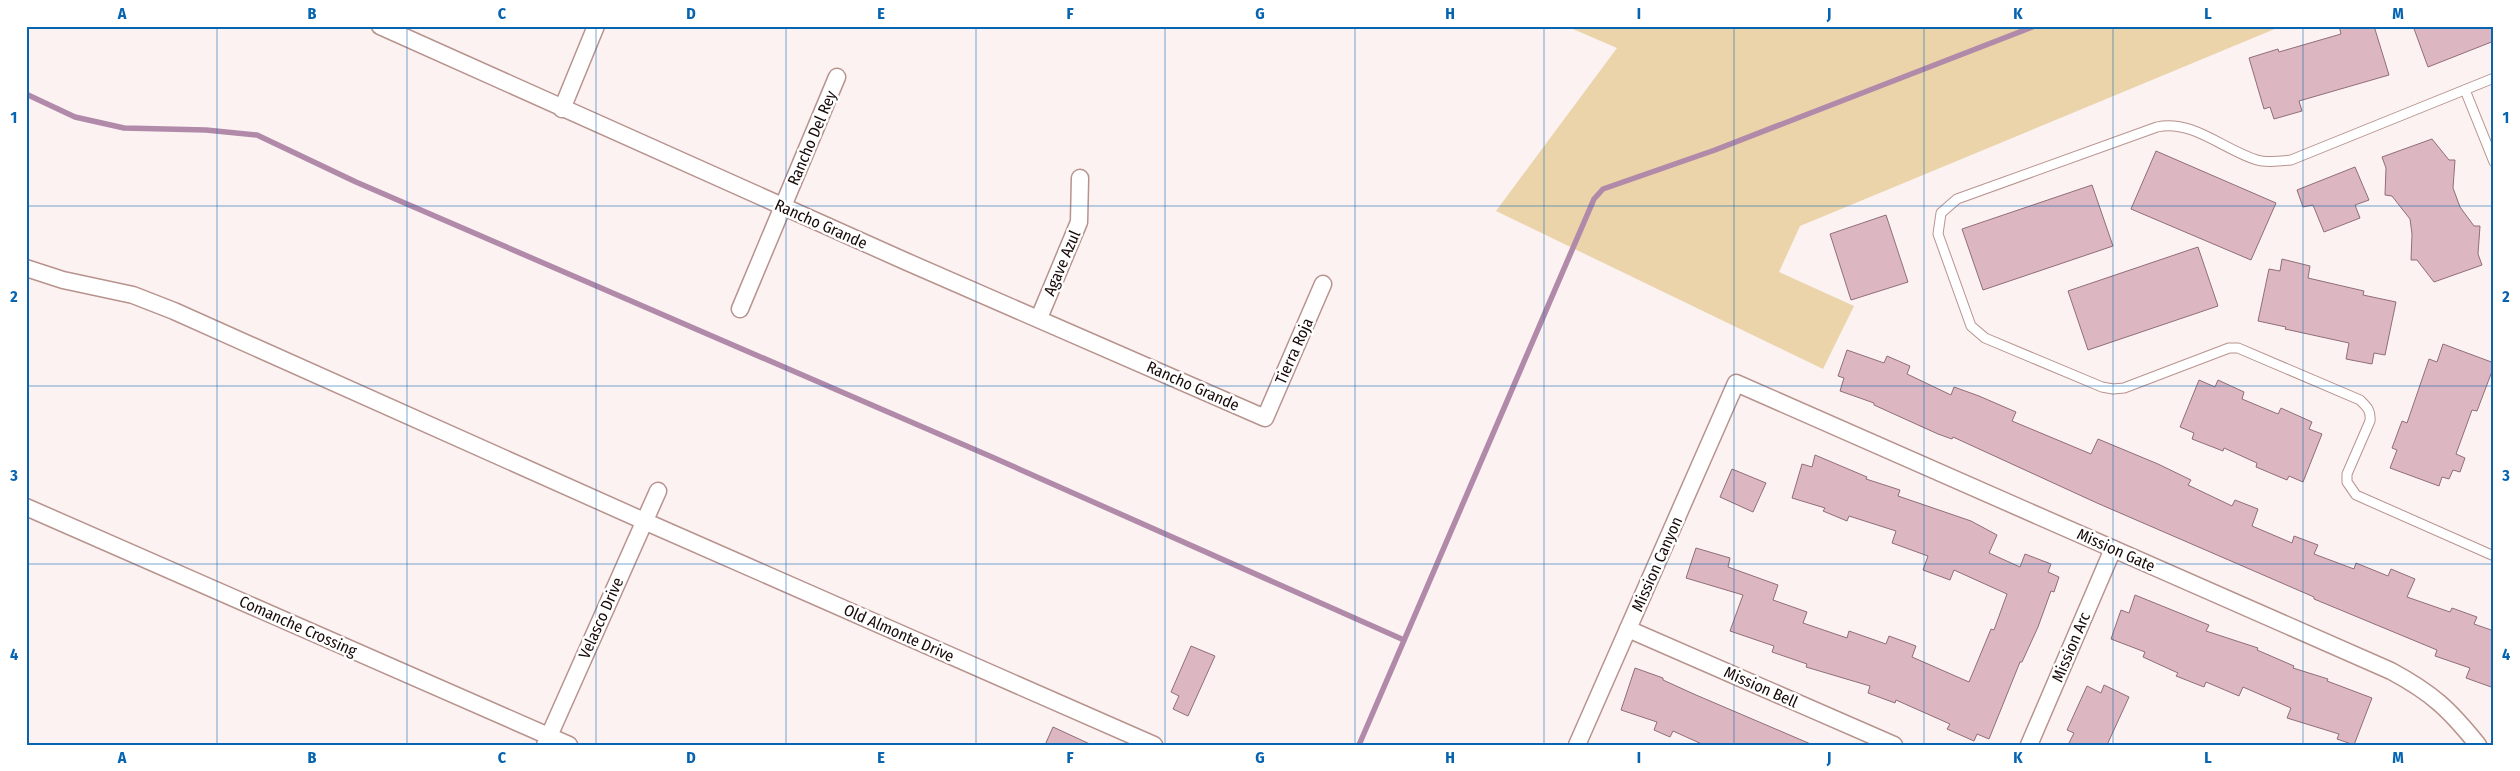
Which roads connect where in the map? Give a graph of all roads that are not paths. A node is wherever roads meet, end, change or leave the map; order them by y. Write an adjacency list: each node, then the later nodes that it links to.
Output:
1 (380, 26): 6 (street, Rancho Grande)
2 (596, 26): 6 (street)
3 (838, 77): 9 (street, Rancho Del Rey)
4 (2494, 78): 5 (lane)
5 (2465, 90): 7 (lane); 20 (lane)
6 (562, 109): 9 (street, Rancho Grande)
7 (2494, 162)
8 (1080, 178): 13 (street, Agave Azul)
9 (783, 207): 12 (street, Rancho Del Rey); 13 (street, Rancho Grande)
10 (26, 268): 18 (street, Old Almonte Drive)
11 (1323, 284): 15 (street, Tierra Roja)
12 (740, 309)
13 (1039, 318): 15 (street, Rancho Grande)
14 (1736, 383): 19 (street, Mission Gate); 21 (street, Mission Canyon)
15 (1265, 418)
16 (658, 491): 18 (street, Velasco Drive)
17 (26, 508): 22 (street, Comanche Crossing)
18 (644, 521): 22 (street, Velasco Drive); 23 (street, Old Almonte Drive)
19 (2113, 549): 28 (street, Mission Arc); 29 (street, Mission Gate)
20 (2494, 556)
21 (1628, 629): 26 (street, Mission Canyon); 27 (street, Mission Bell)
22 (547, 740): 24 (street, Comanche Crossing)
23 (1135, 741): 25 (street, Old Almonte Drive)
24 (569, 745)
25 (1154, 745)
26 (1576, 745)
27 (1894, 745)
28 (2029, 745)
29 (2478, 745)

